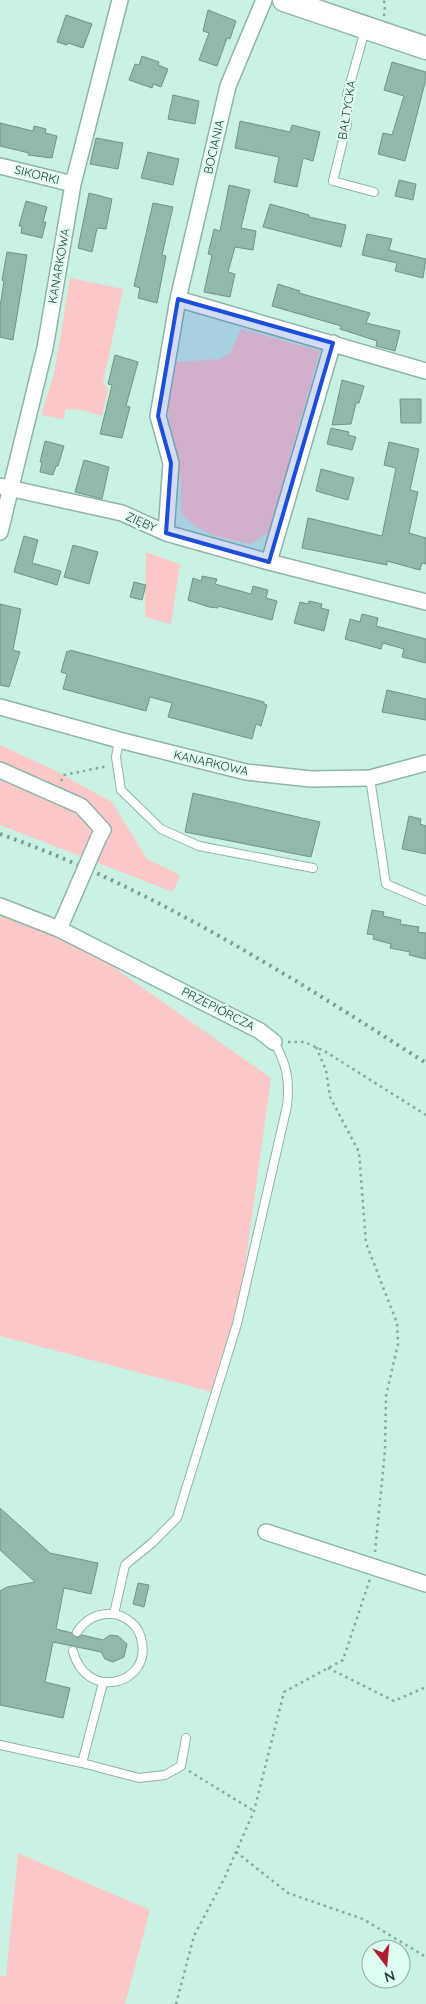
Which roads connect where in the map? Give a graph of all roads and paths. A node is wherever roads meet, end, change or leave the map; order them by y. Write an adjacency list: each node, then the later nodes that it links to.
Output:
1 (120, 0): 7 (street, KANARKOWA)
2 (264, 0): 9 (street, BOCIANIA)
3 (284, 0): 4 (main road)
4 (366, 27): 5 (main road); 8 (lane, BAŁTYCKA)
5 (426, 48)
6 (0, 166): 7 (street, SIKORKI)
7 (73, 184): 12 (street, KANARKOWA)
8 (374, 192)
9 (178, 299): 10 (street); 14 (street, BOCIANIA)
10 (333, 343): 11 (street); 15 (street)
11 (426, 371)
12 (6, 487): 13 (street, KANARKOWA); 14 (street, ZIĘBY)
13 (0, 532)
14 (166, 533): 15 (street, ZIĘBY)
15 (269, 562): 16 (street, ZIĘBY)
16 (426, 602)
17 (0, 707): 18 (street, KANARKOWA)
18 (119, 740): 20 (lane); 22 (street, KANARKOWA)
19 (426, 763): 22 (street, KANARKOWA)
20 (117, 764): 23 (path); 24 (lane)
21 (0, 770): 23 (street)
22 (370, 778): 25 (lane)
23 (55, 794): 27 (street, bridge)
24 (312, 868)
25 (426, 901)
26 (0, 906): 27 (street)
27 (59, 929): 28 (street, PRZEPIÓRCZA)
28 (274, 1042): 29 (path); 34 (lane)
29 (316, 1047): 30 (path); 32 (path)
30 (426, 1115)
31 (266, 1532): 32 (street)
32 (374, 1566): 33 (street); 37 (path)
33 (426, 1584)
34 (114, 1614): 35 (lane); 38 (lane)
35 (77, 1632)
36 (73, 1651): 38 (lane)
37 (328, 1668): 39 (path); 44 (path)
38 (103, 1683): 42 (lane)
39 (426, 1687)
40 (186, 1738): 43 (lane)
41 (0, 1745): 42 (lane)
42 (82, 1763): 43 (lane)
43 (181, 1766): 44 (path)
44 (254, 1811): 45 (path)
45 (236, 1852): 46 (path); 47 (path)
46 (426, 1957)
47 (176, 2004)

